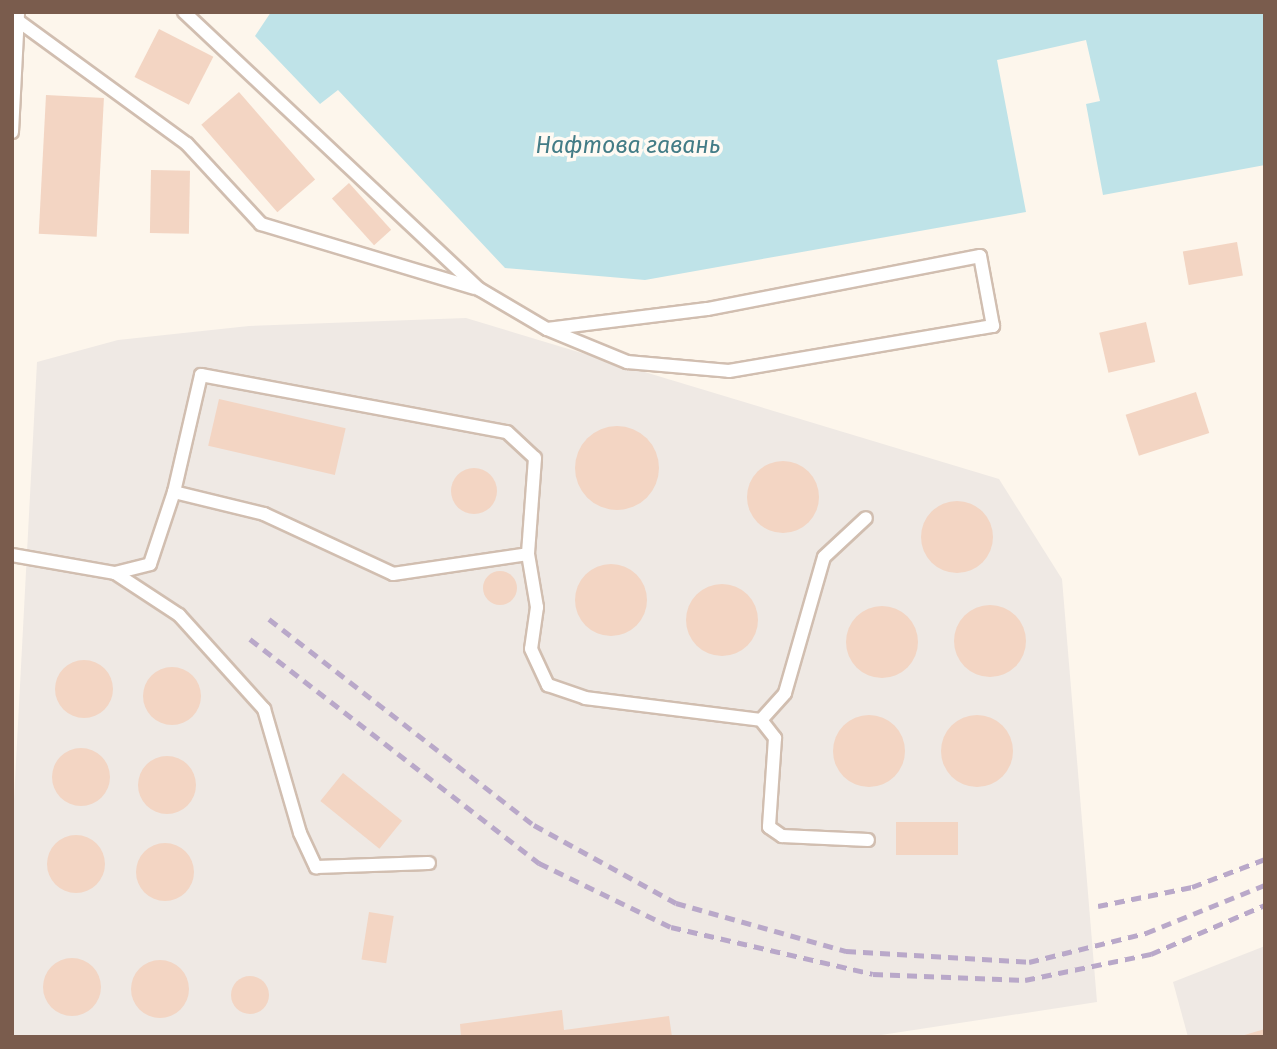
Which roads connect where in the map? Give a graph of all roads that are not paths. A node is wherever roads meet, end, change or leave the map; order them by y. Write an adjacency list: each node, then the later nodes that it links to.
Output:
1 (184, 12): 4 (lane)
2 (17, 16): 3 (lane); 4 (lane)
3 (12, 132)
4 (479, 289): 5 (lane)
5 (547, 329): 5 (lane)
6 (174, 492): 8 (lane); 8 (lane); 10 (lane)
7 (866, 518): 11 (lane)
8 (528, 554): 11 (lane)
9 (12, 555): 10 (lane)
10 (115, 573): 13 (lane)
11 (761, 720): 12 (lane)
12 (868, 840)
13 (429, 863)

